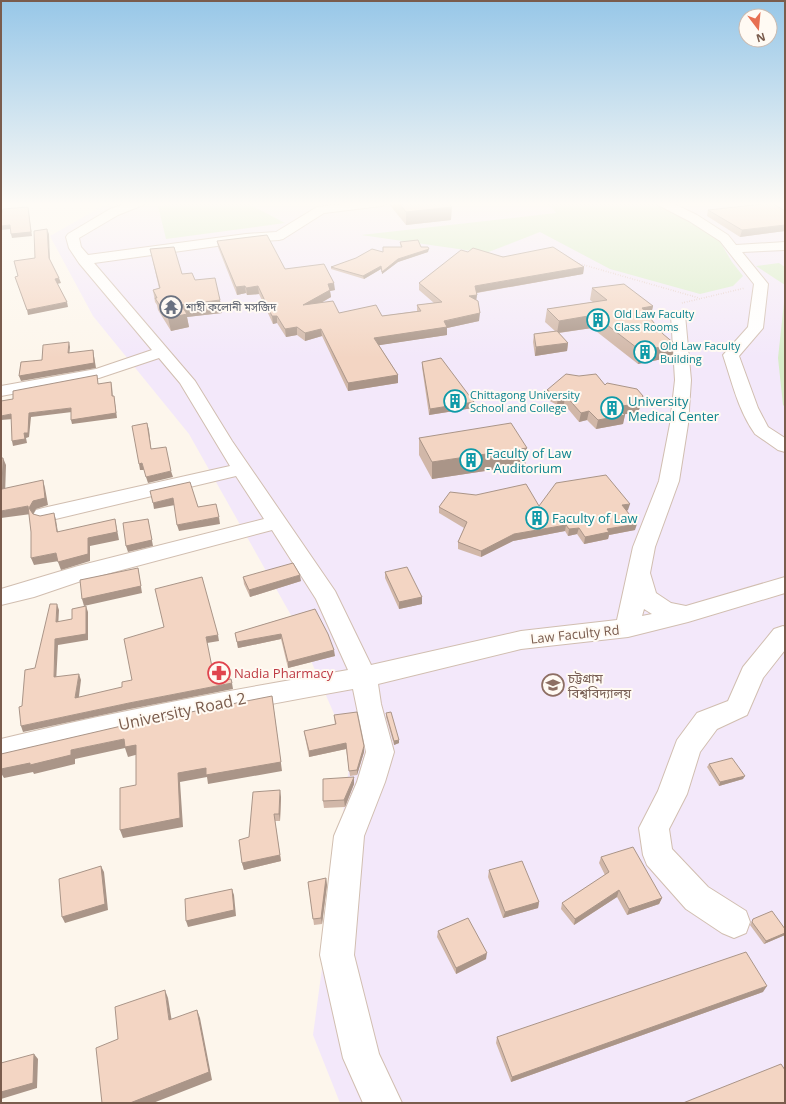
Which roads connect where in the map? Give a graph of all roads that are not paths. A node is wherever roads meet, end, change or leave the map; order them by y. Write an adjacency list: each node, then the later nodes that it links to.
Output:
1 (80, 255): 4 (street)
2 (124, 255): 4 (street)
3 (737, 255): 8 (street)
4 (84, 260): 6 (street)
5 (678, 315): 12 (street)
6 (162, 352): 7 (street); 9 (street)
7 (1, 391)
8 (785, 446)
9 (242, 469): 10 (street); 11 (street)
10 (44, 515)
11 (278, 522): 14 (street); 18 (street)
12 (639, 572): 15 (street); 16 (street)
13 (785, 585): 15 (street, Law Faculty Rd)
14 (1, 597)
15 (688, 614): 16 (street, Law Faculty Rd)
16 (628, 628): 18 (street, Law Faculty Rd)
17 (784, 631): 20 (street)
18 (364, 677): 19 (street, University Road 2); 21 (street)
19 (1, 751)
20 (734, 922)
21 (383, 1103)

